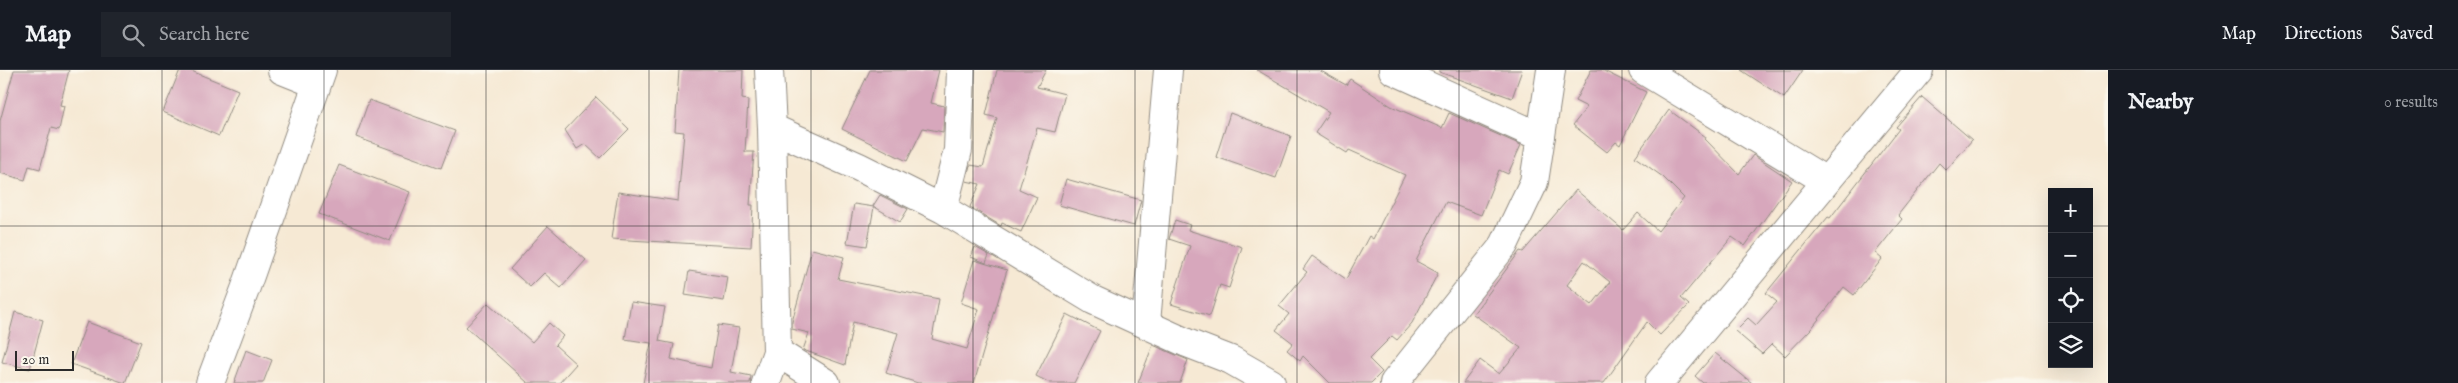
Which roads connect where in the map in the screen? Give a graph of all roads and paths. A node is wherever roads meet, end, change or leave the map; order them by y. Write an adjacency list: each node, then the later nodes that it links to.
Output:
1 (282, 70): 9 (street)
2 (769, 70): 10 (street)
3 (960, 70): 13 (street)
4 (1168, 70): 14 (street)
5 (1393, 70): 11 (street)
6 (1551, 70): 11 (street)
7 (1644, 70): 12 (street)
8 (1919, 70): 12 (street)
9 (320, 77): 16 (street)
10 (772, 128): 13 (street); 15 (street)
11 (1541, 137): 20 (street)
12 (1826, 181): 21 (street)
13 (943, 209): 14 (street)
14 (1146, 323): 19 (street)
15 (777, 352): 17 (street); 18 (street)
16 (210, 383)
17 (766, 383)
18 (826, 383)
19 (1271, 383)
20 (1394, 383)
21 (1659, 383)

